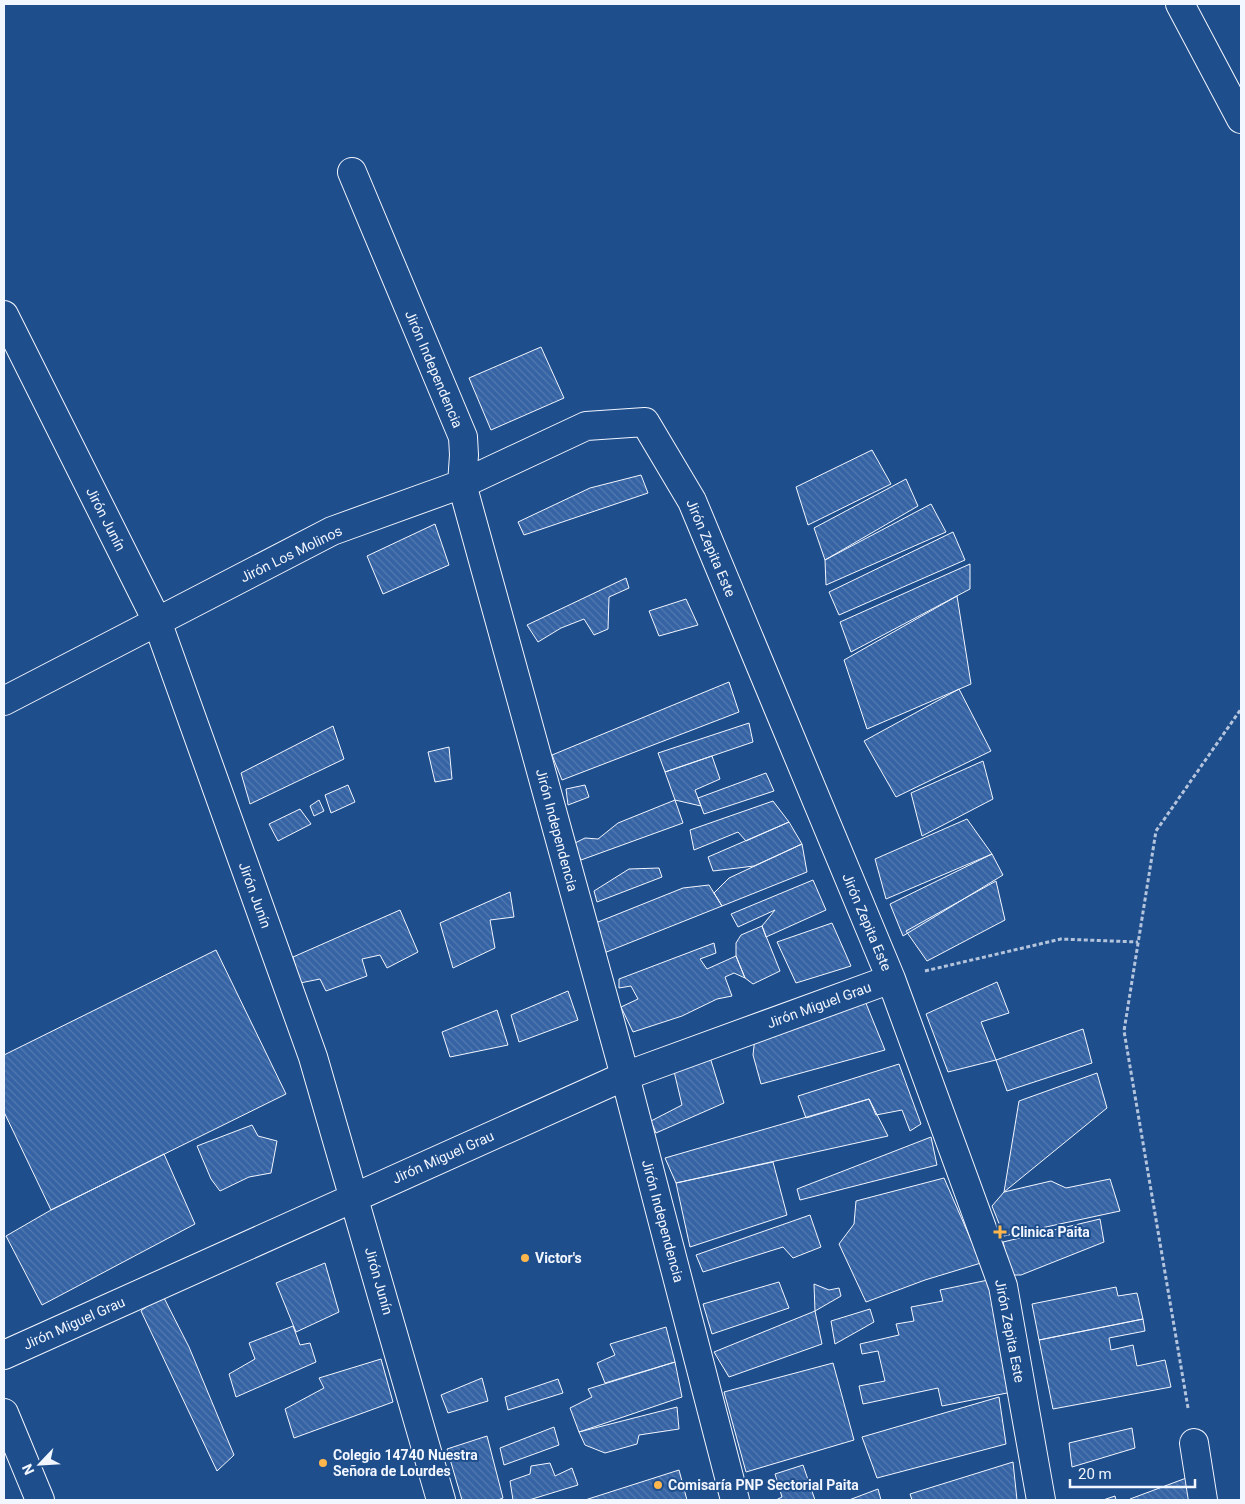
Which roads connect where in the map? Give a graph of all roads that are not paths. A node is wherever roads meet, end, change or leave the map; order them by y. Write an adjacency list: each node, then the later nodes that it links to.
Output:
1 (1180, 4): 2 (street)
2 (1241, 119)
3 (352, 172): 6 (street, Jirón Independencia)
4 (4, 315): 7 (street, Jirón Junín)
5 (586, 426): 6 (street, Jirón Los Molinos); 9 (street, Jirón Zepita Este)
6 (462, 484): 7 (street, Jirón Los Molinos); 10 (street, Jirón Independencia)
7 (158, 621): 8 (street, Jirón Los Molinos); 11 (street, Jirón Junín)
8 (4, 700)
9 (891, 979): 10 (street, Jirón Miguel Grau); 18 (street, Jirón Zepita Este)
10 (625, 1076): 11 (street, Jirón Miguel Grau); 17 (street, Jirón Independencia)
11 (354, 1197): 12 (street, Jirón Miguel Grau); 16 (street, Jirón Junín)
12 (4, 1355)
13 (4, 1413): 15 (street)
14 (1194, 1443): 19 (street)
15 (40, 1500)
16 (442, 1500)
17 (735, 1500)
18 (1041, 1500)
19 (1203, 1500)

